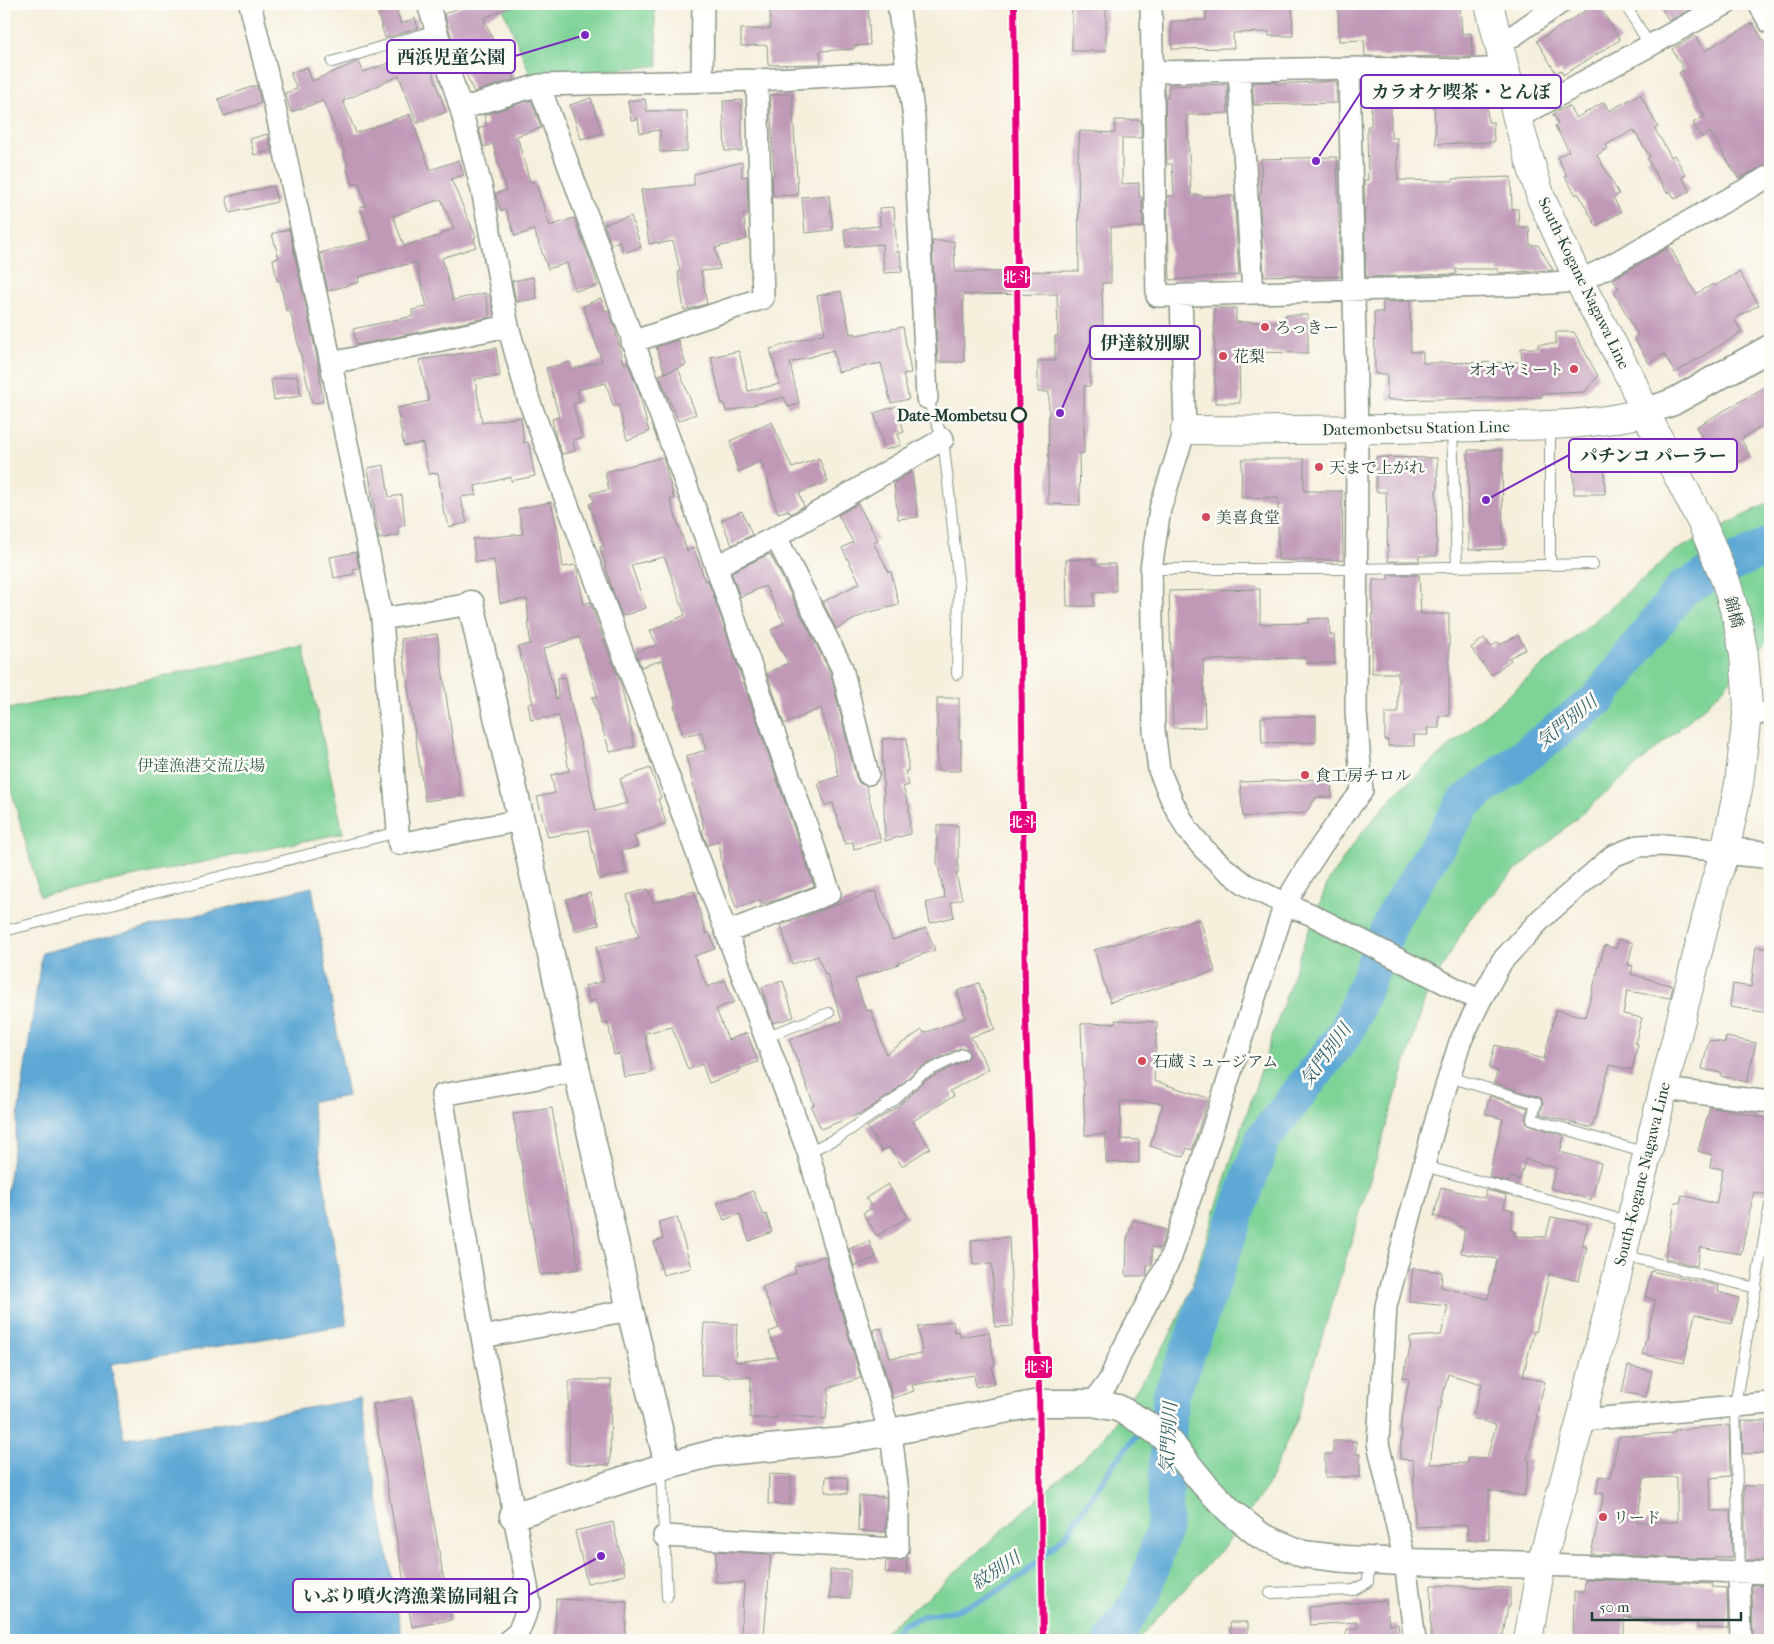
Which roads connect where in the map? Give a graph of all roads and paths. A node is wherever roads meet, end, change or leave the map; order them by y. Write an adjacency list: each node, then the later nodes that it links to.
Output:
1 (250, 4): 33 (street)
2 (428, 4): 12 (street)
3 (703, 4): 20 (street)
4 (898, 4): 18 (street)
5 (1151, 4): 19 (street)
6 (1489, 4): 14 (main road, South-Kogane Nagawa Line)
7 (1559, 4): 14 (street)
8 (1625, 4): 13 (lane)
9 (1726, 4): 13 (street)
10 (1760, 4): 11 (street)
11 (1770, 23)
12 (436, 30): 15 (lane); 23 (street)
13 (1650, 46): 24 (street)
14 (1503, 57): 16 (street); 24 (main road, South-Kogane Nagawa Line)
15 (332, 62)
16 (1349, 68): 17 (street); 27 (street)
17 (1240, 70): 19 (street); 28 (street)
18 (907, 72): 21 (street); 34 (street)
19 (1152, 72): 29 (street)
20 (702, 80): 21 (street); 22 (street)
21 (757, 80): 31 (street)
22 (539, 85): 23 (street); 31 (street)
23 (461, 109): 30 (street)
24 (1517, 118): 26 (main road, South-Kogane Nagawa Line)
25 (1770, 176): 26 (street)
26 (1579, 281): 27 (street); 35 (main road, South-Kogane Nagawa Line)
27 (1353, 291): 28 (street); 39 (street)
28 (1253, 293): 29 (street)
29 (1180, 295): 38 (street)
30 (508, 326): 33 (street); 60 (street)
31 (632, 342): 45 (street)
32 (1770, 348): 35 (street)
33 (331, 363): 50 (street)
34 (927, 398): 40 (lane)
35 (1645, 412): 36 (main road, Datemonbetsu Station Line); 41 (main road, South-Kogane Nagawa Line)
36 (1550, 424): 37 (main road, Datemonbetsu Station Line); 44 (lane)
37 (1452, 428): 39 (main road, Datemonbetsu Station Line); 46 (lane)
38 (1185, 430): 39 (main road, Datemonbetsu Station Line); 47 (street)
39 (1357, 431): 48 (street)
40 (943, 439): 42 (street); 51 (lane)
41 (1702, 522): 52 (main road, 錦橋)
42 (776, 537): 45 (street); 53 (street)
43 (1593, 564): 44 (lane)
44 (1550, 565): 46 (lane)
45 (716, 566): 60 (street)
46 (1457, 567): 48 (lane)
47 (1151, 569): 48 (lane); 58 (street)
48 (1357, 570): 58 (street)
49 (470, 604): 50 (street); 54 (street)
50 (382, 619): 55 (street)
51 (957, 674)
52 (1754, 711): 56 (main road, South-Kogane Nagawa Line)
53 (868, 774)
54 (521, 820): 55 (street); 65 (street)
55 (398, 832): 59 (lane)
56 (1724, 851): 57 (street); 61 (street); 67 (main road, South-Kogane Nagawa Line)
57 (1770, 855)
58 (1285, 904): 61 (street); 79 (street)
59 (4, 931)
60 (727, 932): 63 (street)
61 (1480, 1001): 66 (street)
62 (829, 1013): 63 (lane)
63 (765, 1037): 69 (street)
64 (963, 1054): 69 (lane)
65 (577, 1071): 76 (street); 77 (street)
66 (1449, 1076): 70 (lane); 71 (street)
67 (1664, 1089): 68 (street); 70 (main road, South-Kogane Nagawa Line)
68 (1770, 1102)
69 (808, 1152): 82 (street)
70 (1648, 1153): 73 (main road, South-Kogane Nagawa Line)
71 (1424, 1166): 73 (lane); 87 (street)
72 (1770, 1205): 75 (lane)
73 (1630, 1222): 74 (main road, South-Kogane Nagawa Line)
74 (1622, 1255): 75 (lane); 81 (main road, South-Kogane Nagawa Line)
75 (1756, 1288): 80 (lane)
76 (630, 1310): 77 (street); 83 (street)
77 (482, 1337): 84 (street)
78 (1770, 1403): 80 (street)
79 (1093, 1404): 82 (street); 86 (street)
80 (1735, 1405): 81 (street); 89 (lane)
81 (1581, 1420): 88 (main road, South-Kogane Nagawa Line)
82 (889, 1431): 83 (street); 85 (street)
83 (665, 1466): 84 (street); 85 (lane)
84 (513, 1516): 93 (street)
85 (664, 1536): 92 (lane)
86 (1369, 1559): 87 (street); 91 (lane)
87 (1405, 1562): 88 (street); 94 (street)
88 (1541, 1565): 89 (street); 95 (main road, South-Kogane Nagawa Line)
89 (1739, 1572): 90 (street); 96 (street)
90 (1770, 1573)
91 (1270, 1593)
92 (667, 1597)
93 (509, 1640)
94 (1415, 1640)
95 (1528, 1640)
96 (1741, 1640)

